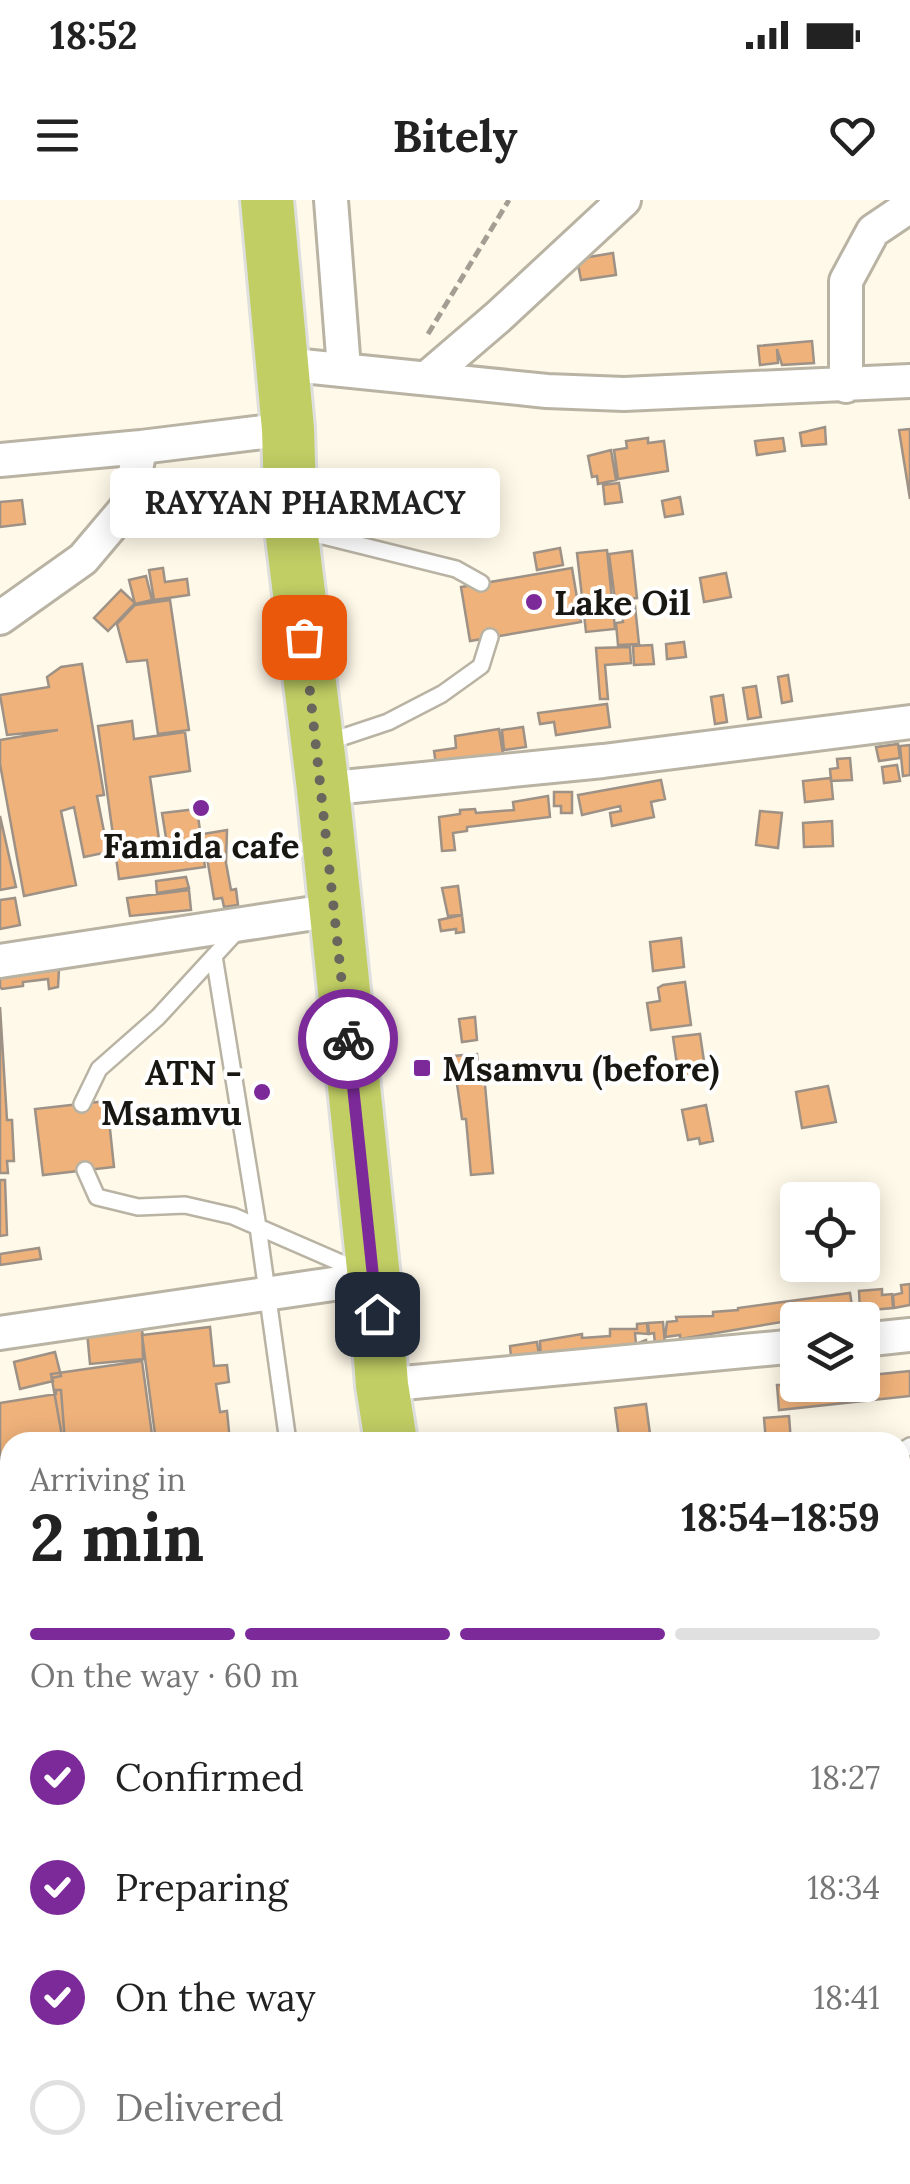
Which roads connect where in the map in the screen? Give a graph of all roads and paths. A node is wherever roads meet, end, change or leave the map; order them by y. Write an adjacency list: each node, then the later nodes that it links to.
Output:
1 (267, 200): 6 (highway)
2 (331, 200): 7 (street)
3 (509, 200): 8 (path)
4 (624, 200): 8 (street)
5 (910, 206): 10 (street)
6 (283, 364): 7 (street); 11 (highway)
7 (344, 369): 8 (street)
8 (415, 376): 10 (street)
9 (910, 381): 10 (street)
10 (846, 386)
11 (288, 429): 12 (street); 14 (highway)
12 (140, 448): 13 (street); 16 (street)
13 (0, 460)
14 (291, 528): 15 (lane); 19 (highway)
15 (481, 584)
16 (0, 618)
17 (490, 637): 19 (lane)
18 (910, 722): 19 (street)
19 (320, 767): 20 (highway)
20 (334, 910): 21 (street); 27 (highway)
21 (244, 923): 22 (lane); 23 (street)
22 (214, 956): 24 (lane); 26 (lane)
23 (0, 961)
24 (82, 1104)
25 (85, 1170): 26 (lane)
26 (258, 1227): 27 (lane); 28 (lane)
27 (374, 1278): 28 (street); 33 (highway)
28 (265, 1293): 29 (street); 34 (lane)
29 (0, 1333)
30 (910, 1335): 31 (street)
31 (880, 1338)
32 (780, 1348): 33 (street)
33 (382, 1386): 35 (highway)
34 (286, 1432)
35 (389, 1432)

